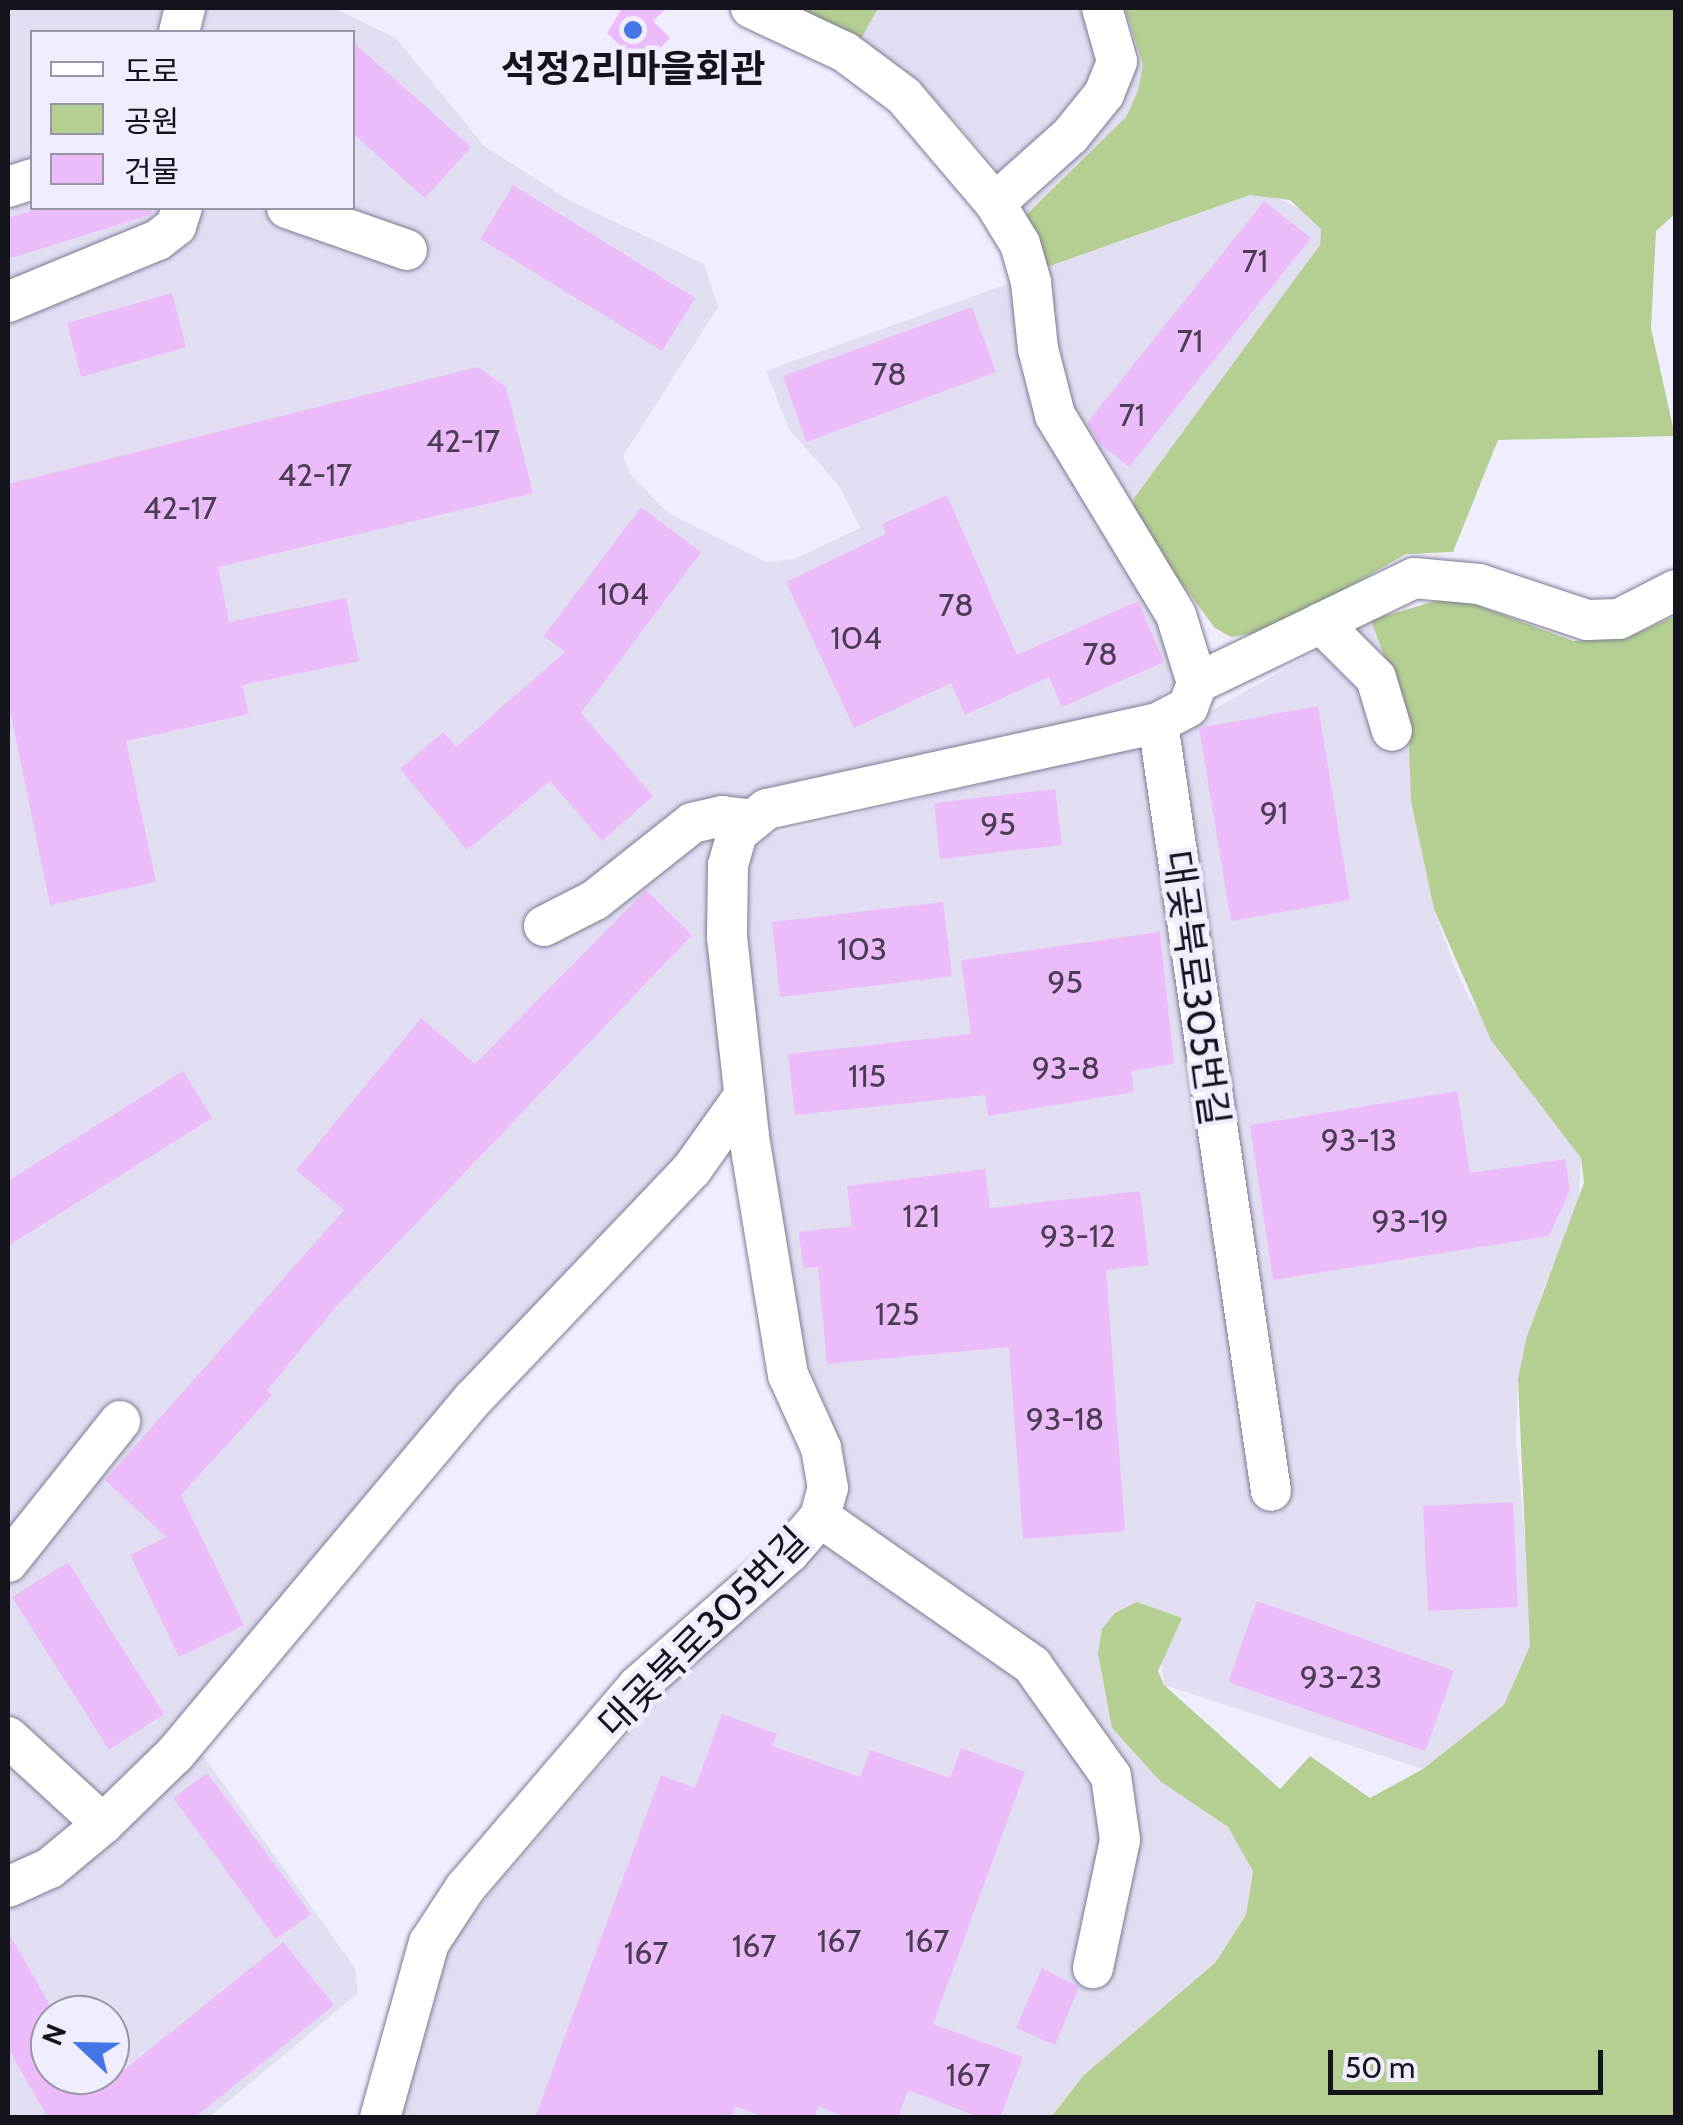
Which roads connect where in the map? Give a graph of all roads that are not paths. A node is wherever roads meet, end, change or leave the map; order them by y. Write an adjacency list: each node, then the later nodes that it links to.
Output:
1 (751, 8): 3 (lane)
2 (1102, 8): 3 (lane)
3 (995, 203): 10 (lane)
4 (181, 210): 7 (lane)
5 (293, 210): 6 (lane)
6 (407, 250)
7 (8, 302)
8 (1676, 590): 9 (lane)
9 (1321, 623): 10 (lane); 12 (lane)
10 (1197, 682): 11 (lane)
11 (1158, 723): 13 (lane); 17 (lane, 대곶북로305번길)
12 (1392, 731)
13 (753, 820): 14 (lane); 15 (lane, 대곶북로305번길)
14 (544, 926)
15 (744, 1096): 18 (lane, 대곶북로305번길); 21 (lane)
16 (120, 1420): 19 (lane)
17 (1271, 1491)
18 (820, 1517): 23 (lane); 24 (lane, 대곶북로305번길)
19 (8, 1562)
20 (8, 1737): 21 (lane)
21 (103, 1824): 22 (lane)
22 (8, 1887)
23 (1092, 1968)
24 (380, 2118)

